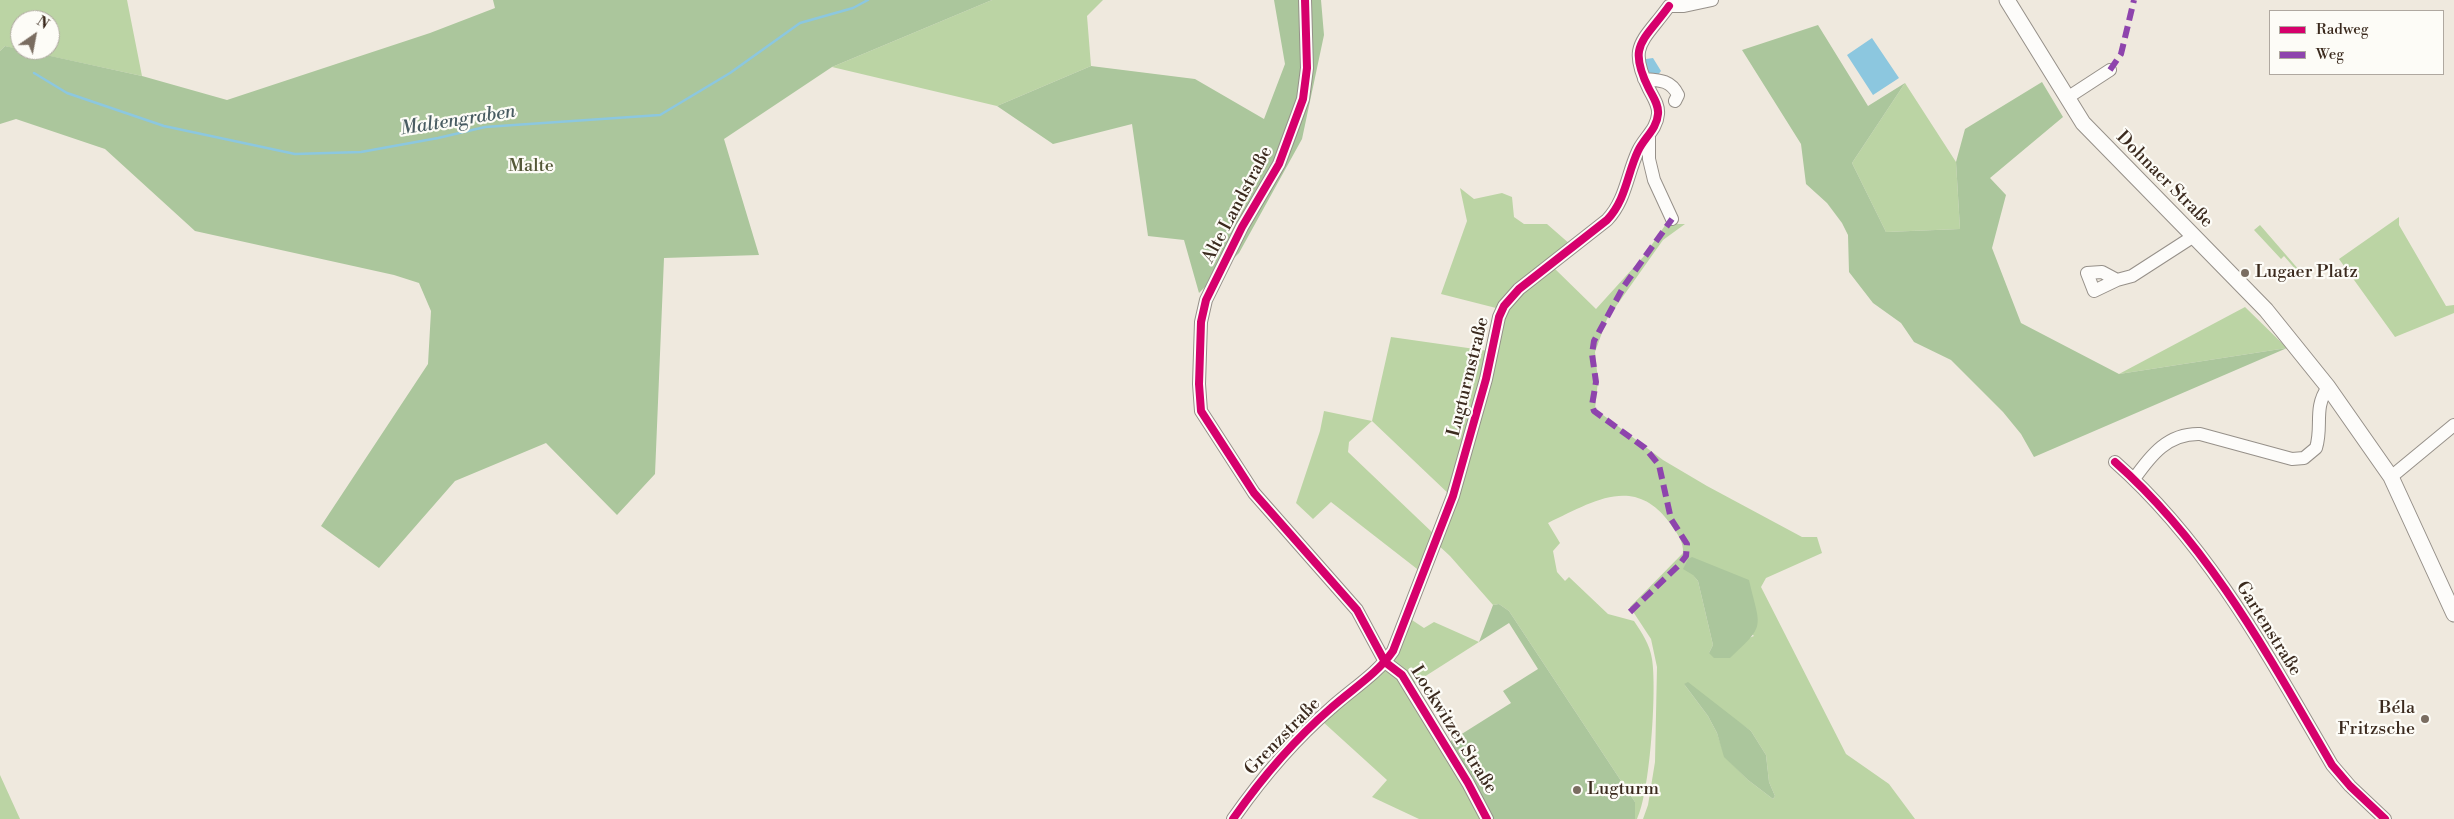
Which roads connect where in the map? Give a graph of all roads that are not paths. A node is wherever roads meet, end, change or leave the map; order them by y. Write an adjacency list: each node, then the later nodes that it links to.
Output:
1 (1305, 0): 19 (street, Alte Landstraße)
2 (1712, 0): 4 (street)
3 (2007, 0): 7 (main road, Dohnaer Straße)
4 (1668, 3): 6 (street)
5 (2110, 70): 7 (street)
6 (1644, 79): 8 (street); 9 (street, Lugturmstraße)
7 (2066, 98): 11 (main road, Dohnaer Straße)
8 (1675, 101)
9 (1649, 137): 10 (street); 19 (street, Lugturmstraße)
10 (1672, 219)
11 (2194, 236): 12 (street); 13 (main road, Dohnaer Straße)
12 (2118, 280)
13 (2328, 387): 16 (main road, Dohnaer Straße); 17 (street)
14 (2454, 425): 16 (street)
15 (2115, 462): 17 (street, Gartenstraße)
16 (2391, 478): 18 (main road, Dohnaer Straße)
17 (2134, 479): 22 (street, Gartenstraße)
18 (2454, 614)
19 (1385, 662): 20 (street, Grenzstraße); 21 (street, Lockwitzer Straße)
20 (1233, 819)
21 (1486, 819)
22 (2385, 819)

